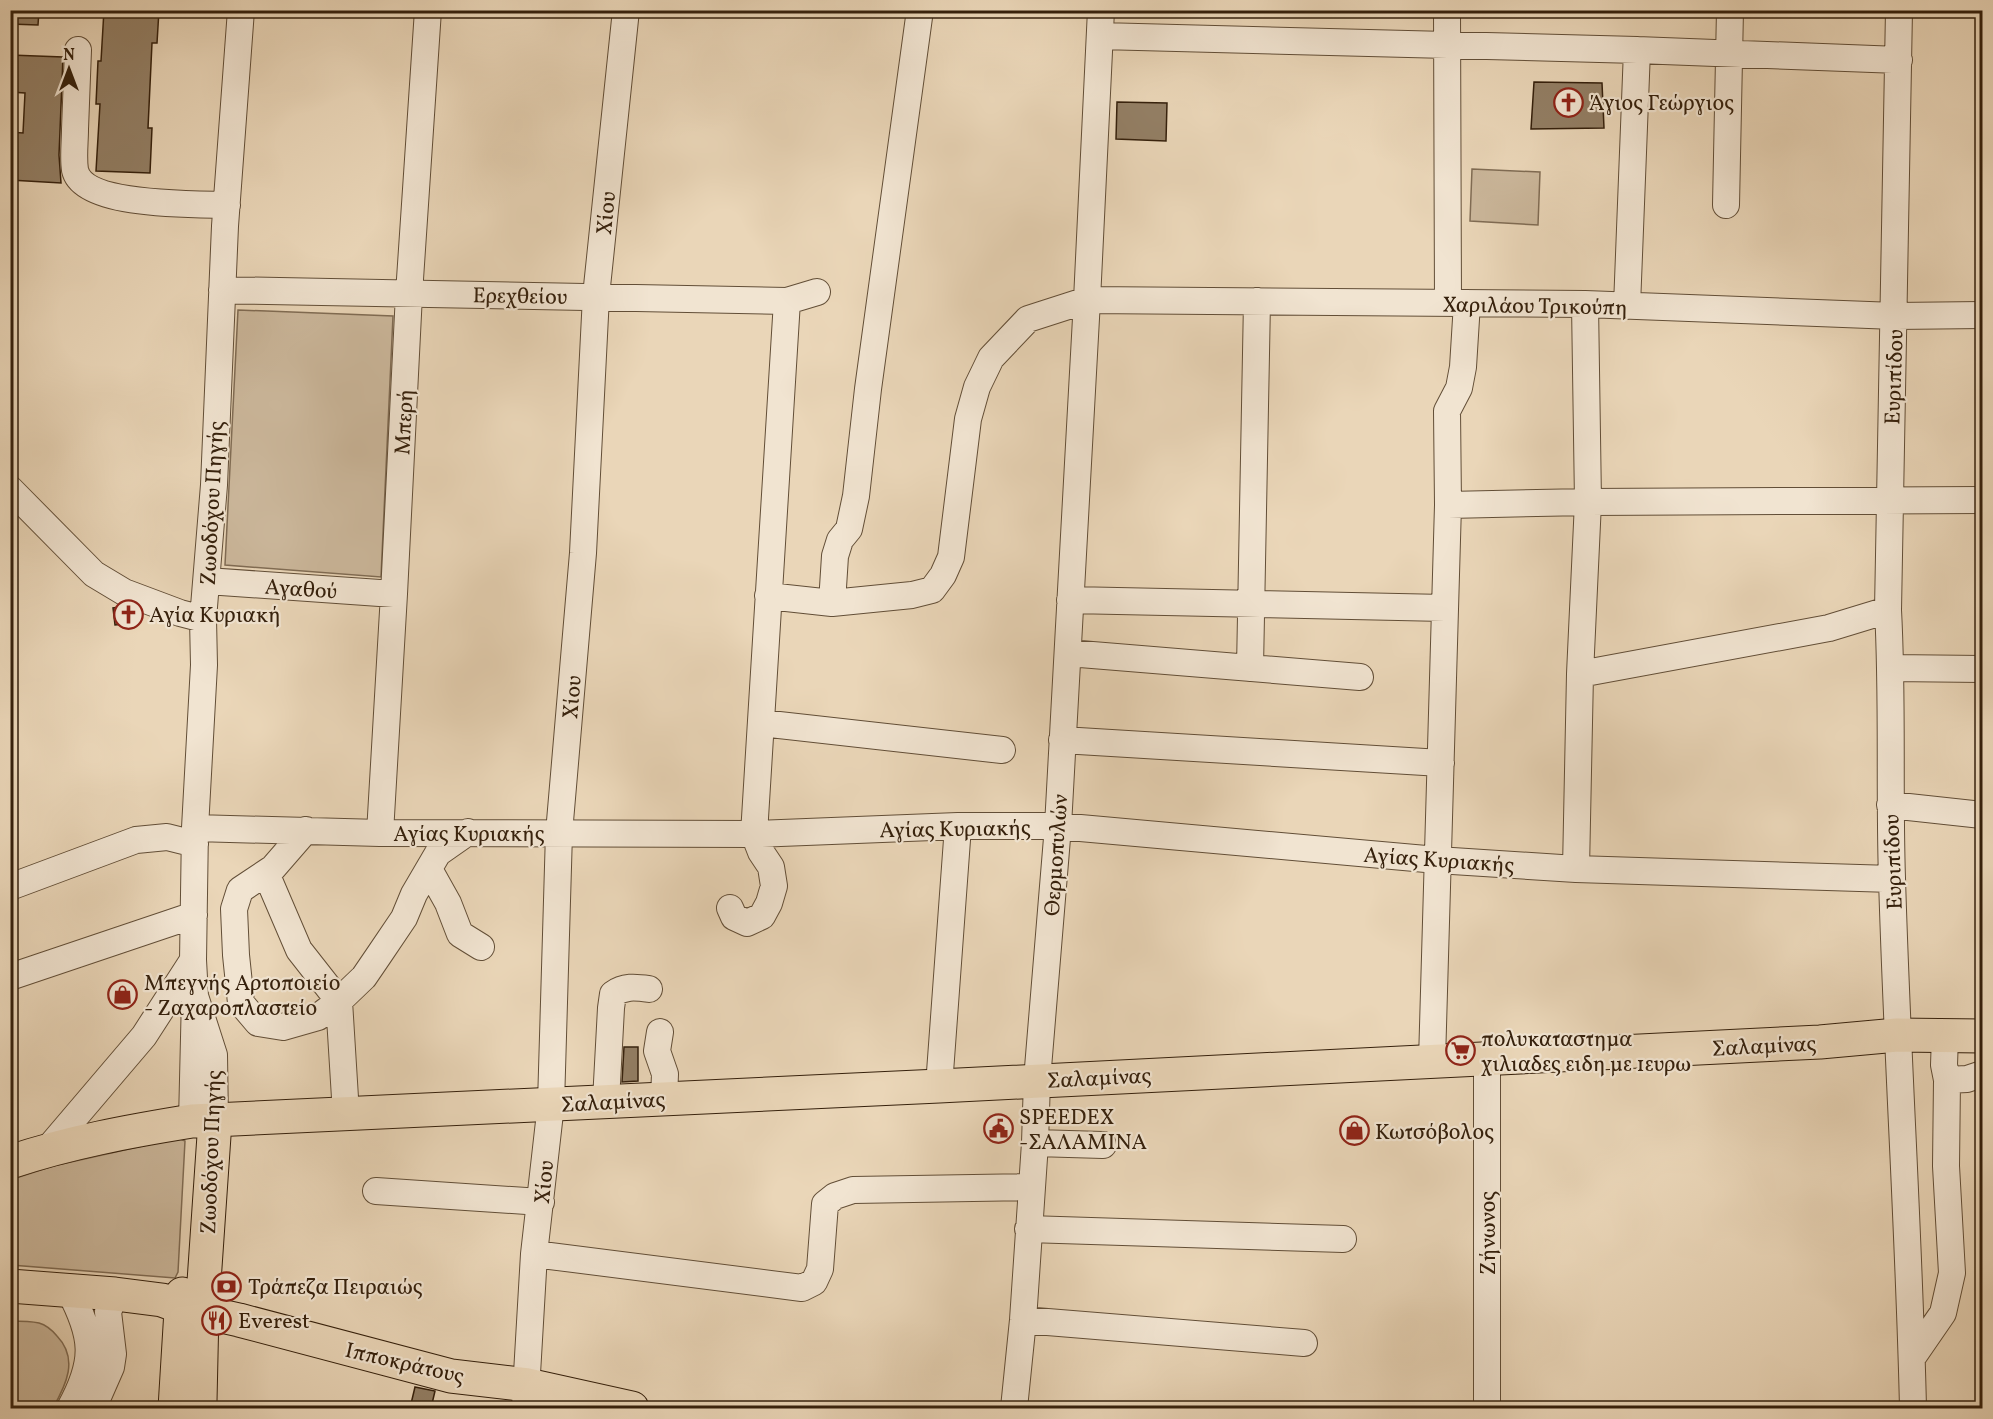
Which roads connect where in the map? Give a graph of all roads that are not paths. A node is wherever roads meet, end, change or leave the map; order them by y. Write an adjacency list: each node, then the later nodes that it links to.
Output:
1 (241, 10): 15 (street, Ζωοδόχου Πηγής)
2 (429, 10): 19 (street, Μπερή)
3 (626, 10): 20 (street, Χίου)
4 (920, 10): 38 (street)
5 (1101, 10): 9 (street, Θερμοπυλών)
6 (1448, 10): 10 (street)
7 (1730, 10): 13 (street)
8 (1899, 10): 14 (street, Ευριπίδου)
9 (1100, 36): 10 (street); 21 (street, Θερμοπυλών)
10 (1448, 45): 12 (street); 24 (street)
11 (78, 50): 15 (street)
12 (1636, 50): 13 (street); 26 (street)
13 (1729, 54): 14 (street); 16 (street)
14 (1899, 60): 28 (street, Ευριπίδου)
15 (227, 205): 17 (street, Ζωοδόχου Πηγής)
16 (1726, 205)
17 (222, 290): 19 (street, Ερεχθείου); 34 (street, Ζωοδόχου Πηγής)
18 (817, 292): 22 (street, Ερεχθείου)
19 (409, 294): 20 (street, Ερεχθείου); 35 (street, Μπερή)
20 (596, 296): 22 (street, Ερεχθείου); 60 (street, Χίου)
21 (1087, 300): 23 (street, Χαριλάου Τρικούπη); 37 (street, Θερμοπυλών); 38 (street, Χαριλάου Τρικούπη)
22 (787, 301): 36 (street)
23 (1257, 301): 24 (street, Χαριλάου Τρικούπη); 39 (street)
24 (1457, 303): 25 (street, Χαριλάου Τρικούπη); 33 (street)
25 (1585, 304): 26 (street, Χαριλάου Τρικούπη); 32 (street)
26 (1628, 306): 28 (street, Χαριλάου Τρικούπη)
27 (1983, 315): 28 (street, Χαριλάου Τρικούπη)
28 (1895, 316): 30 (street, Ευριπίδου)
29 (10, 489): 42 (street)
30 (1888, 500): 31 (street); 32 (street); 41 (street, Ευριπίδου)
31 (1983, 500)
32 (1588, 502): 33 (street); 47 (street)
33 (1448, 504): 40 (street)
34 (207, 581): 35 (street, Αγαθού); 42 (street, Ζωοδόχου Πηγής)
35 (394, 594): 59 (street, Μπερή)
36 (768, 596): 38 (street); 49 (street)
37 (1070, 600): 39 (street); 43 (street, Θερμοπυλών)
38 (832, 603)
39 (1251, 605): 40 (street); 44 (street)
40 (1445, 608): 52 (street)
41 (1888, 610): 45 (street, Ευριπίδου); 47 (street)
42 (203, 619): 62 (street, Ζωοδόχου Πηγής)
43 (1068, 653): 44 (street); 50 (street, Θερμοπυλών)
44 (1250, 668): 48 (street)
45 (1891, 668): 46 (street); 53 (street, Ευριπίδου)
46 (1983, 669)
47 (1580, 674): 65 (street)
48 (1360, 676)
49 (761, 723): 51 (street); 61 (street)
50 (1062, 740): 52 (street); 56 (street, Θερμοπυλών)
51 (1002, 750)
52 (1441, 763): 63 (street)
53 (1890, 805): 54 (street); 67 (street, Ευριπίδου)
54 (1983, 815)
55 (957, 826): 56 (street, Αγίας Κυριακής); 61 (street, Αγίας Κυριακής); 85 (street)
56 (1058, 826): 63 (street, Αγίας Κυριακής); 83 (street, Θερμοπυλών)
57 (306, 831): 59 (street, Αγίας Κυριακής); 62 (street, Αγίας Κυριακής); 66 (street)
58 (468, 832): 59 (street, Αγίας Κυριακής); 60 (street, Αγίας Κυριακής); 64 (street)
59 (380, 833)
60 (560, 833): 61 (street, Αγίας Κυριακής); 88 (street, Χίου)
61 (754, 834): 69 (street)
62 (195, 836): 68 (street, Αγίας Κυριακής); 70 (street, Ζωοδόχου Πηγής)
63 (1437, 860): 65 (street, Αγίας Κυριακής); 81 (street)
64 (429, 869): 71 (street); 75 (street)
65 (1576, 869): 67 (street, Αγίας Κυριακής)
66 (266, 873): 75 (street); 75 (street)
67 (1892, 879): 77 (street, Ευριπίδου)
68 (10, 887)
69 (730, 908)
70 (194, 915): 72 (street, Ζωοδόχου Πηγής); 73 (street)
71 (481, 947)
72 (193, 960): 90 (street, Ζωοδόχου Πηγής); 93 (street)
73 (10, 977)
74 (649, 988): 87 (street)
75 (339, 1001): 89 (street)
76 (660, 1032): 86 (street)
77 (1897, 1035): 78 (main road, Σαλαμίνας); 80 (main road, Σαλαμίνας); 107 (street, Ευριπίδου)
78 (1945, 1036): 79 (main road, Σαλαμίνας); 84 (street)
79 (1983, 1036)
80 (1487, 1058): 81 (main road, Σαλαμίνας); 115 (street, Ζήνωνος)
81 (1432, 1061): 83 (main road, Σαλαμίνας)
82 (1983, 1074): 84 (street)
83 (1037, 1080): 85 (main road, Σαλαμίνας); 91 (street, Θερμοπυλών)
84 (1947, 1080): 107 (street)
85 (939, 1086): 86 (main road, Σαλαμίνας)
86 (664, 1099): 87 (main road, Σαλαμίνας)
87 (606, 1101): 88 (main road, Σαλαμίνας)
88 (551, 1104): 89 (main road, Σαλαμίνας); 97 (street, Χίου)
89 (346, 1114): 90 (main road, Σαλαμίνας)
90 (203, 1121): 93 (main road, Σαλαμίνας); 104 (main road, Ζωοδόχου Πηγής)
91 (1035, 1143): 92 (street); 95 (street, Θερμοπυλών)
92 (1103, 1145)
93 (47, 1150): 94 (main road, Σαλαμίνας)
94 (10, 1162)
95 (1031, 1187): 98 (street, Θερμοπυλών); 100 (street)
96 (376, 1191): 97 (street)
97 (541, 1202): 100 (street, Χίου)
98 (1028, 1229): 99 (street); 105 (street, Θερμοπυλών)
99 (1343, 1239)
100 (534, 1254): 108 (street, Χίου)
101 (10, 1286): 102 (main road, Ιπποκράτους)
102 (69, 1290): 103 (main road, Ιπποκράτους); 109 (street)
103 (115, 1294): 104 (main road, Ιπποκράτους); 110 (street)
104 (191, 1309): 108 (main road, Ιπποκράτους); 111 (main road); 112 (main road)
105 (1023, 1320): 106 (street); 114 (street, Θερμοπυλών)
106 (1304, 1343)
107 (1912, 1358): 116 (street, Ευριπίδου)
108 (527, 1397): 113 (main road, Ιπποκράτους)
109 (70, 1408)
110 (93, 1408)
111 (176, 1408)
112 (198, 1408)
113 (632, 1408)
114 (1014, 1408)
115 (1487, 1408)
116 (1913, 1408)

